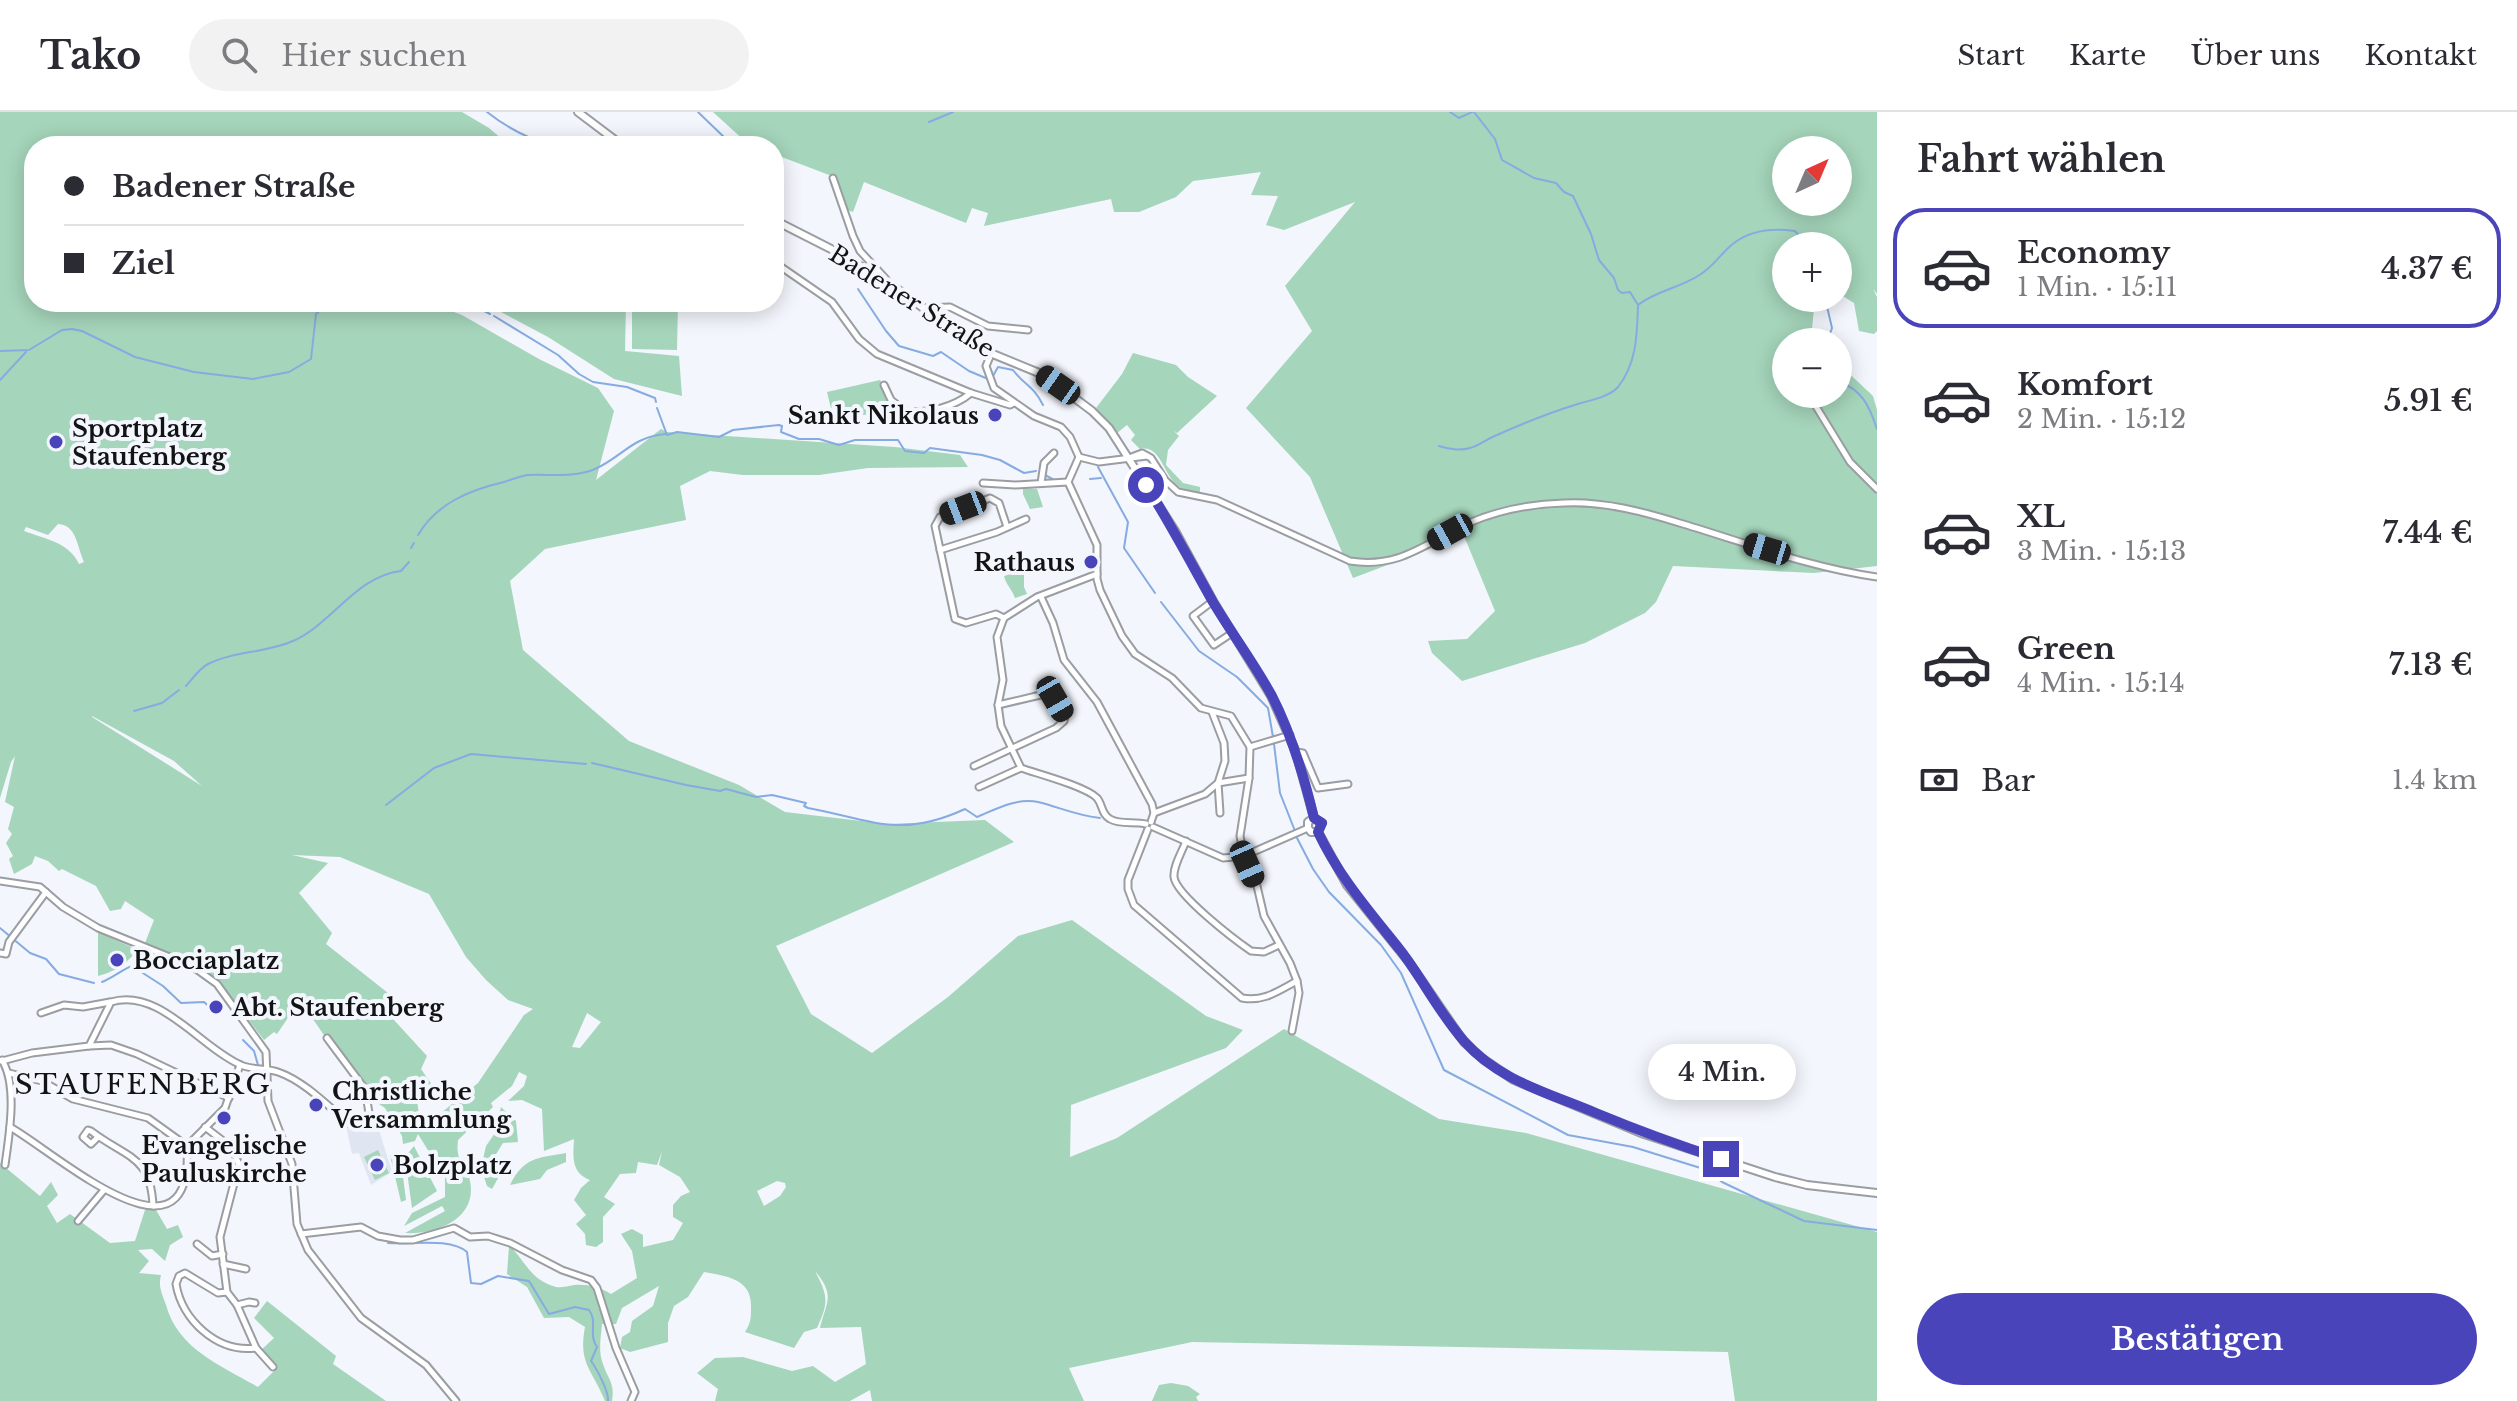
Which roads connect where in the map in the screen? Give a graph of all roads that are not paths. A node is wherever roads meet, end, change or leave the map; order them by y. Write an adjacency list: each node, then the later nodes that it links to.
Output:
1 (578, 112): 2 (main road)
2 (610, 136)
3 (833, 178): 6 (street)
4 (784, 225): 6 (main road, Badener Straße)
5 (784, 269): 11 (street)
6 (889, 283): 7 (main road, Badener Straße)
7 (923, 308): 8 (street); 9 (main road, Badener Straße)
8 (1028, 330)
9 (991, 354): 12 (street); 16 (main road, Badener Straße)
10 (884, 385): 11 (street)
11 (971, 393): 12 (street)
12 (1014, 403): 15 (street)
13 (1817, 408): 20 (street)
14 (1054, 453): 19 (street)
15 (1079, 457): 16 (street); 17 (street)
16 (1129, 458): 25 (street); 27 (main road, Badener Straße)
17 (1068, 482): 19 (street); 24 (street)
18 (983, 483): 19 (street)
19 (1041, 483)
20 (1877, 489)
21 (1026, 519): 22 (street)
22 (1007, 527): 23 (street); 23 (street)
23 (940, 550): 28 (street)
24 (1097, 574): 26 (street); 31 (street)
25 (1877, 577)
26 (1041, 597): 28 (street); 42 (street)
27 (1213, 601): 29 (main road, Badener Straße); 29 (street)
28 (1004, 618): 30 (street)
29 (1232, 633): 32 (main road, Badener Straße)
30 (998, 705): 34 (street); 34 (street)
31 (1212, 711): 33 (street); 39 (street)
32 (1290, 735): 33 (street); 35 (main road, Badener Straße)
33 (1250, 747): 38 (street)
34 (1011, 750): 36 (street); 37 (street)
35 (1296, 752): 40 (street); 44 (main road, Badener Straße)
36 (974, 766)
37 (1021, 768): 41 (street); 45 (street)
38 (1249, 778): 39 (street); 49 (street)
39 (1218, 783): 42 (street); 43 (street)
40 (1348, 784)
41 (979, 787)
42 (1154, 813): 45 (street)
43 (1220, 813)
44 (1314, 818): 46 (main road); 47 (main road)
45 (1149, 826): 48 (street); 54 (street)
46 (1308, 828): 47 (main road); 49 (street)
47 (1318, 832): 71 (main road)
48 (1186, 841): 49 (street); 52 (street)
49 (1244, 856): 52 (street)
50 (0, 881): 51 (street)
51 (46, 892): 53 (street); 62 (street)
52 (1279, 945): 54 (street)
53 (0, 953)
54 (1297, 981): 57 (street)
55 (111, 1002): 56 (street); 59 (street); 61 (street)
56 (41, 1013)
57 (1292, 1031)
58 (327, 1038): 62 (street)
59 (89, 1046): 60 (street); 64 (street)
60 (1, 1060): 63 (street)
61 (240, 1065): 62 (street); 64 (street)
62 (267, 1069): 74 (street)
63 (9, 1073): 65 (street); 68 (street)
64 (229, 1098): 66 (street)
65 (10, 1127): 69 (street); 70 (street)
66 (205, 1127): 68 (street); 76 (street)
67 (98, 1137): 72 (street)
68 (187, 1146): 72 (street)
69 (5, 1165)
70 (104, 1190): 72 (street); 73 (street)
71 (1877, 1193)
72 (153, 1206)
73 (78, 1221)
74 (301, 1234): 84 (street); 85 (street)
75 (197, 1244): 76 (street)
76 (223, 1254): 77 (street)
77 (223, 1264): 78 (street); 79 (street)
78 (246, 1269)
79 (227, 1292): 81 (street); 82 (street)
80 (252, 1302): 81 (street)
81 (237, 1305): 82 (street)
82 (256, 1348): 83 (street)
83 (273, 1367)
84 (456, 1401)
85 (631, 1401)

